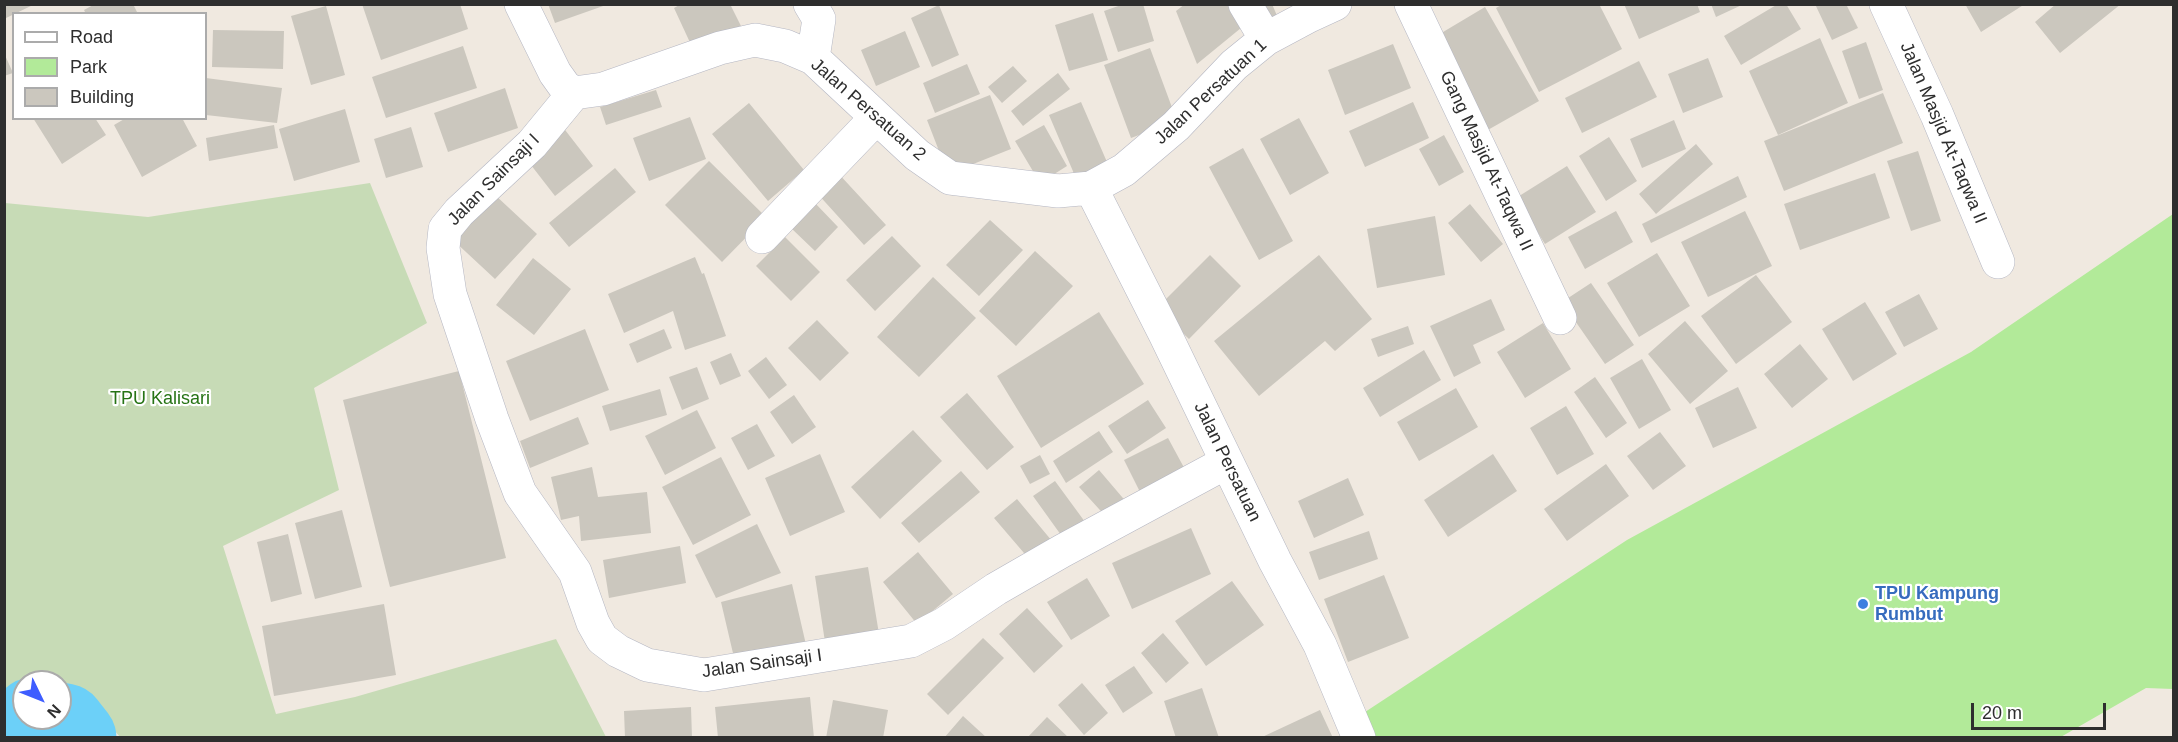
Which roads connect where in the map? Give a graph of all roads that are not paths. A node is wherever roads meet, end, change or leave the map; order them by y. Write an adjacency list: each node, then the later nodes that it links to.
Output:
1 (521, 4): 9 (street)
2 (810, 4): 8 (street)
3 (1245, 4): 7 (street)
4 (1335, 4): 7 (street, Jalan Persatuan 1)
5 (1411, 4): 14 (street, Gang Masjid At-Taqwa II)
6 (1886, 4): 13 (street, Jalan Masjid At-Taqwa II)
7 (1266, 39): 11 (street, Jalan Persatuan 1)
8 (813, 58): 9 (street, Jalan Persatuan 2); 10 (street, Jalan Persatuan 2)
9 (574, 93): 15 (street, Jalan Sainsaji I)
10 (876, 118): 11 (street, Jalan Persatuan 2); 12 (street)
11 (1091, 188): 15 (street, Jalan Persatuan)
12 (762, 237)
13 (1998, 262)
14 (1560, 318)
15 (1227, 462): 16 (street, Jalan Persatuan)
16 (1359, 738)

